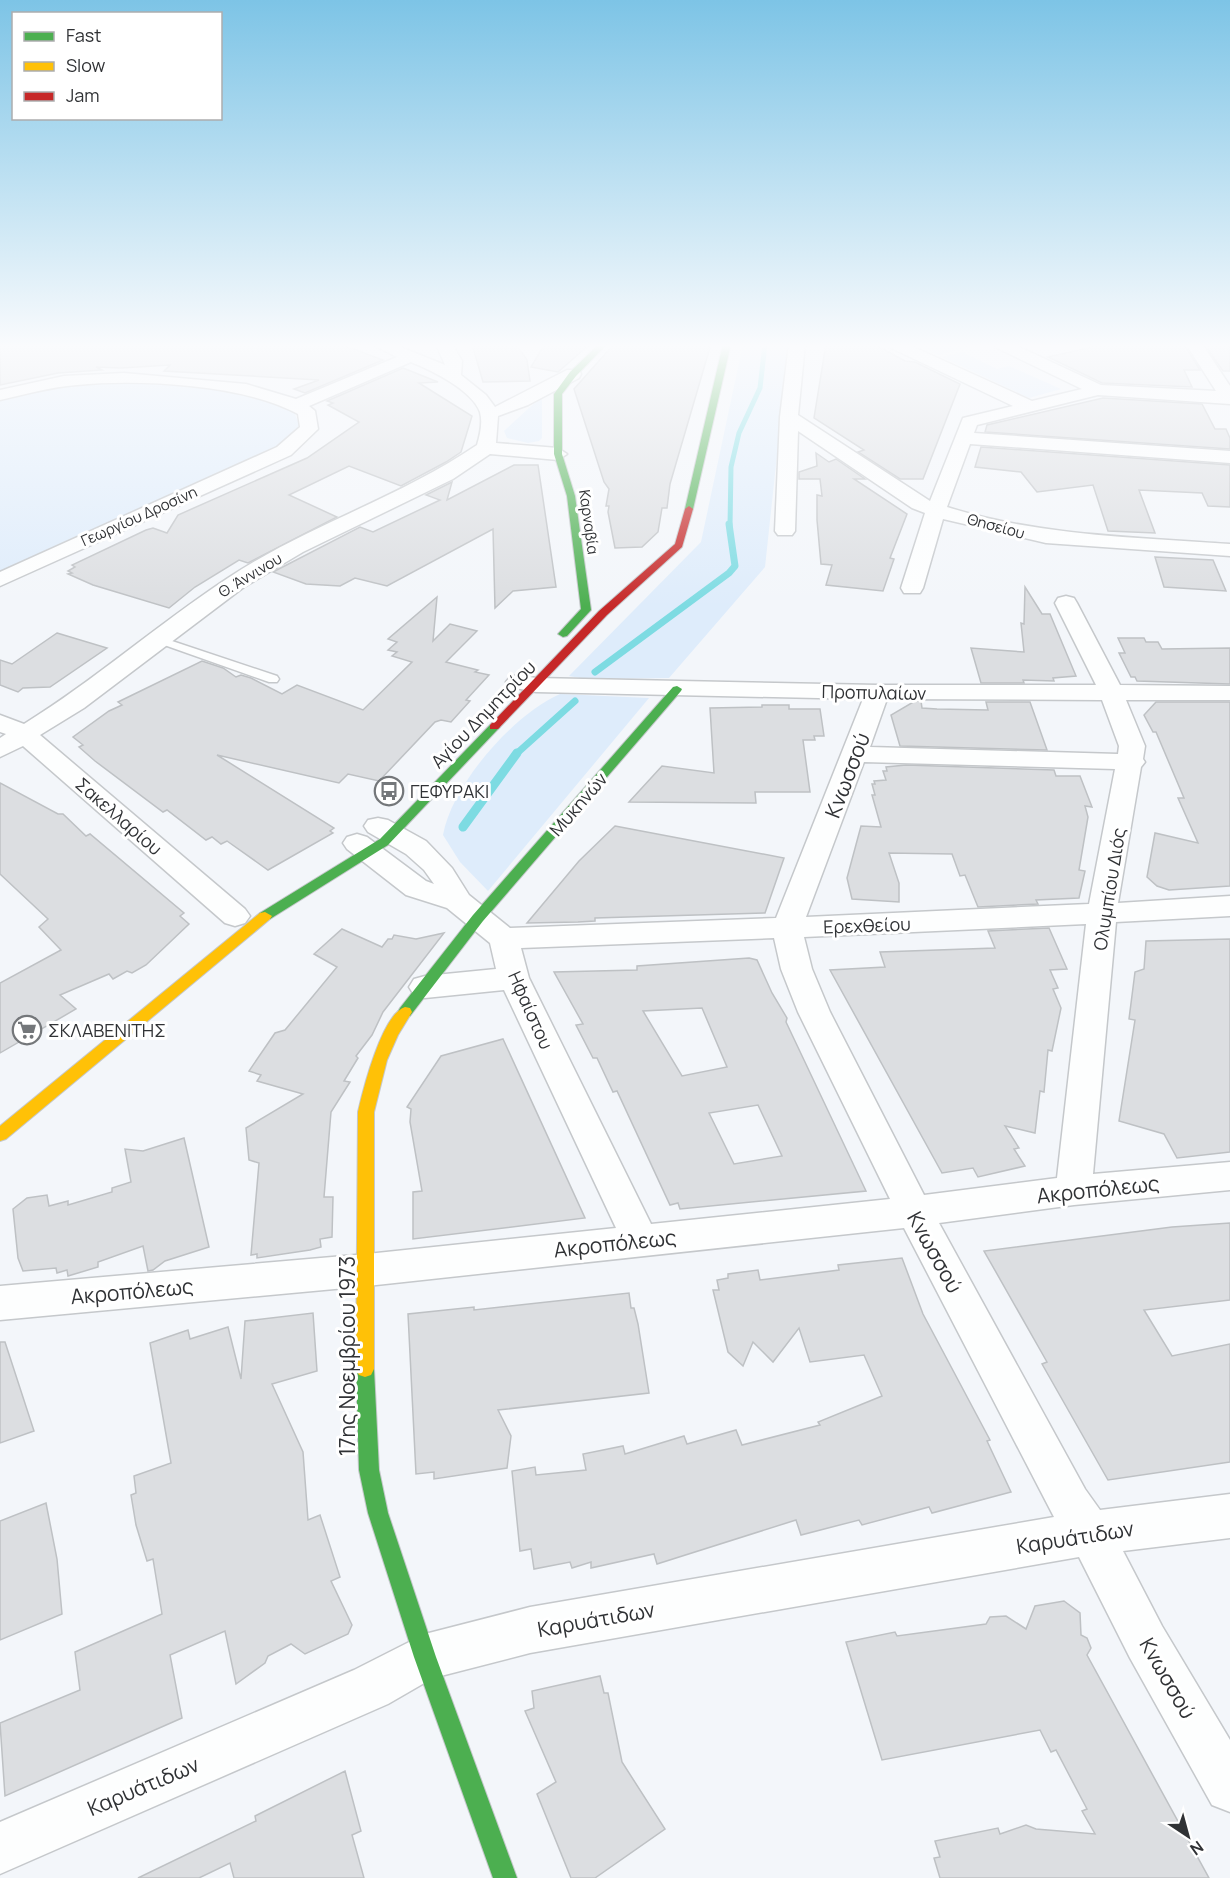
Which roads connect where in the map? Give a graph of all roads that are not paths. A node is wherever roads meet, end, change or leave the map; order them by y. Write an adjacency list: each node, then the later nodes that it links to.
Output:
1 (308, 432): 19 (street, Γεωργίου Δροσίνη)
2 (491, 432): 9 (street)
3 (558, 432): 10 (street, Καρναβία)
4 (707, 432): 15 (street, Αγίου Δημητρίου)
5 (788, 432): 13 (street)
6 (811, 432): 12 (street, Θησείου)
7 (965, 432): 8 (street)
8 (962, 438): 11 (street); 12 (street)
9 (486, 448): 10 (street); 22 (street, Θ. Άννινου)
10 (558, 454): 16 (street, Καρναβία)
11 (1230, 458)
12 (936, 510): 14 (street, Θησείου); 20 (street)
13 (785, 531)
14 (1230, 550)
15 (650, 571): 18 (street); 24 (street, Αγίου Δημητρίου)
16 (579, 572): 17 (street, Καρναβία); 24 (street, Αγίου Δημητρίου)
17 (593, 577)
18 (618, 578)
19 (0, 580)
20 (912, 588)
21 (1066, 603): 28 (street, Ολυμπίου Διός)
22 (157, 639): 23 (lane); 29 (street, Θ. Άννινου)
23 (273, 679)
24 (527, 683): 25 (street, Προπυλαίων); 33 (street, Αγίου Δημητρίου); 34 (street, Αγίου Δημητρίου)
25 (668, 689): 26 (street, Προπυλαίων); 36 (street, Μυκηνών)
26 (878, 692): 28 (street, Προπυλαίων); 31 (street, Κνωσσού)
27 (1230, 693): 28 (street, Προπυλαίων)
28 (1112, 694): 32 (street, Ολυμπίου Διός)
29 (12, 727): 30 (street, Θ. Άννινου); 38 (street, Σακελλαρίου)
30 (0, 749)
31 (855, 754): 32 (street); 39 (street, Κνωσσού)
32 (1131, 762): 37 (street, Ολυμπίου Διός)
33 (439, 764)
34 (372, 837): 36 (street); 43 (street, Αγίου Δημητρίου)
35 (1230, 906): 37 (street, Ερεχθείου)
36 (468, 910): 40 (street); 42 (street, 17ης Νοεμβρίου 1973)
37 (1102, 913): 39 (street, Ερεχθείου); 45 (street, Ολυμπίου Διός)
38 (235, 917)
39 (787, 929): 40 (street, Ερεχθείου); 46 (street, Κνωσσού)
40 (504, 938): 41 (street, Ηφαίστου)
41 (514, 978): 42 (street); 47 (street, Ηφαίστου)
42 (425, 987): 48 (street, 17ης Νοεμβρίου 1973)
43 (0, 1135)
44 (1230, 1176): 45 (street, Ακροπόλεως)
45 (1074, 1190): 46 (street, Ακροπόλεως)
46 (913, 1212): 47 (street, Ακροπόλεως); 51 (street, Κνωσσού)
47 (640, 1240): 48 (street, Ακροπόλεως)
48 (367, 1270): 49 (street, Ακροπόλεως); 52 (street, 17ης Νοεμβρίου 1973)
49 (0, 1303)
50 (1230, 1516): 51 (street, Καρυάτιδων)
51 (1090, 1533): 52 (street, Καρυάτιδων); 53 (street, Κνωσσού)
52 (425, 1657): 54 (street, Καρυάτιδων); 55 (street, 17ης Νοεμβρίου 1973)
53 (1230, 1787)
54 (0, 1848)
55 (505, 1878)

